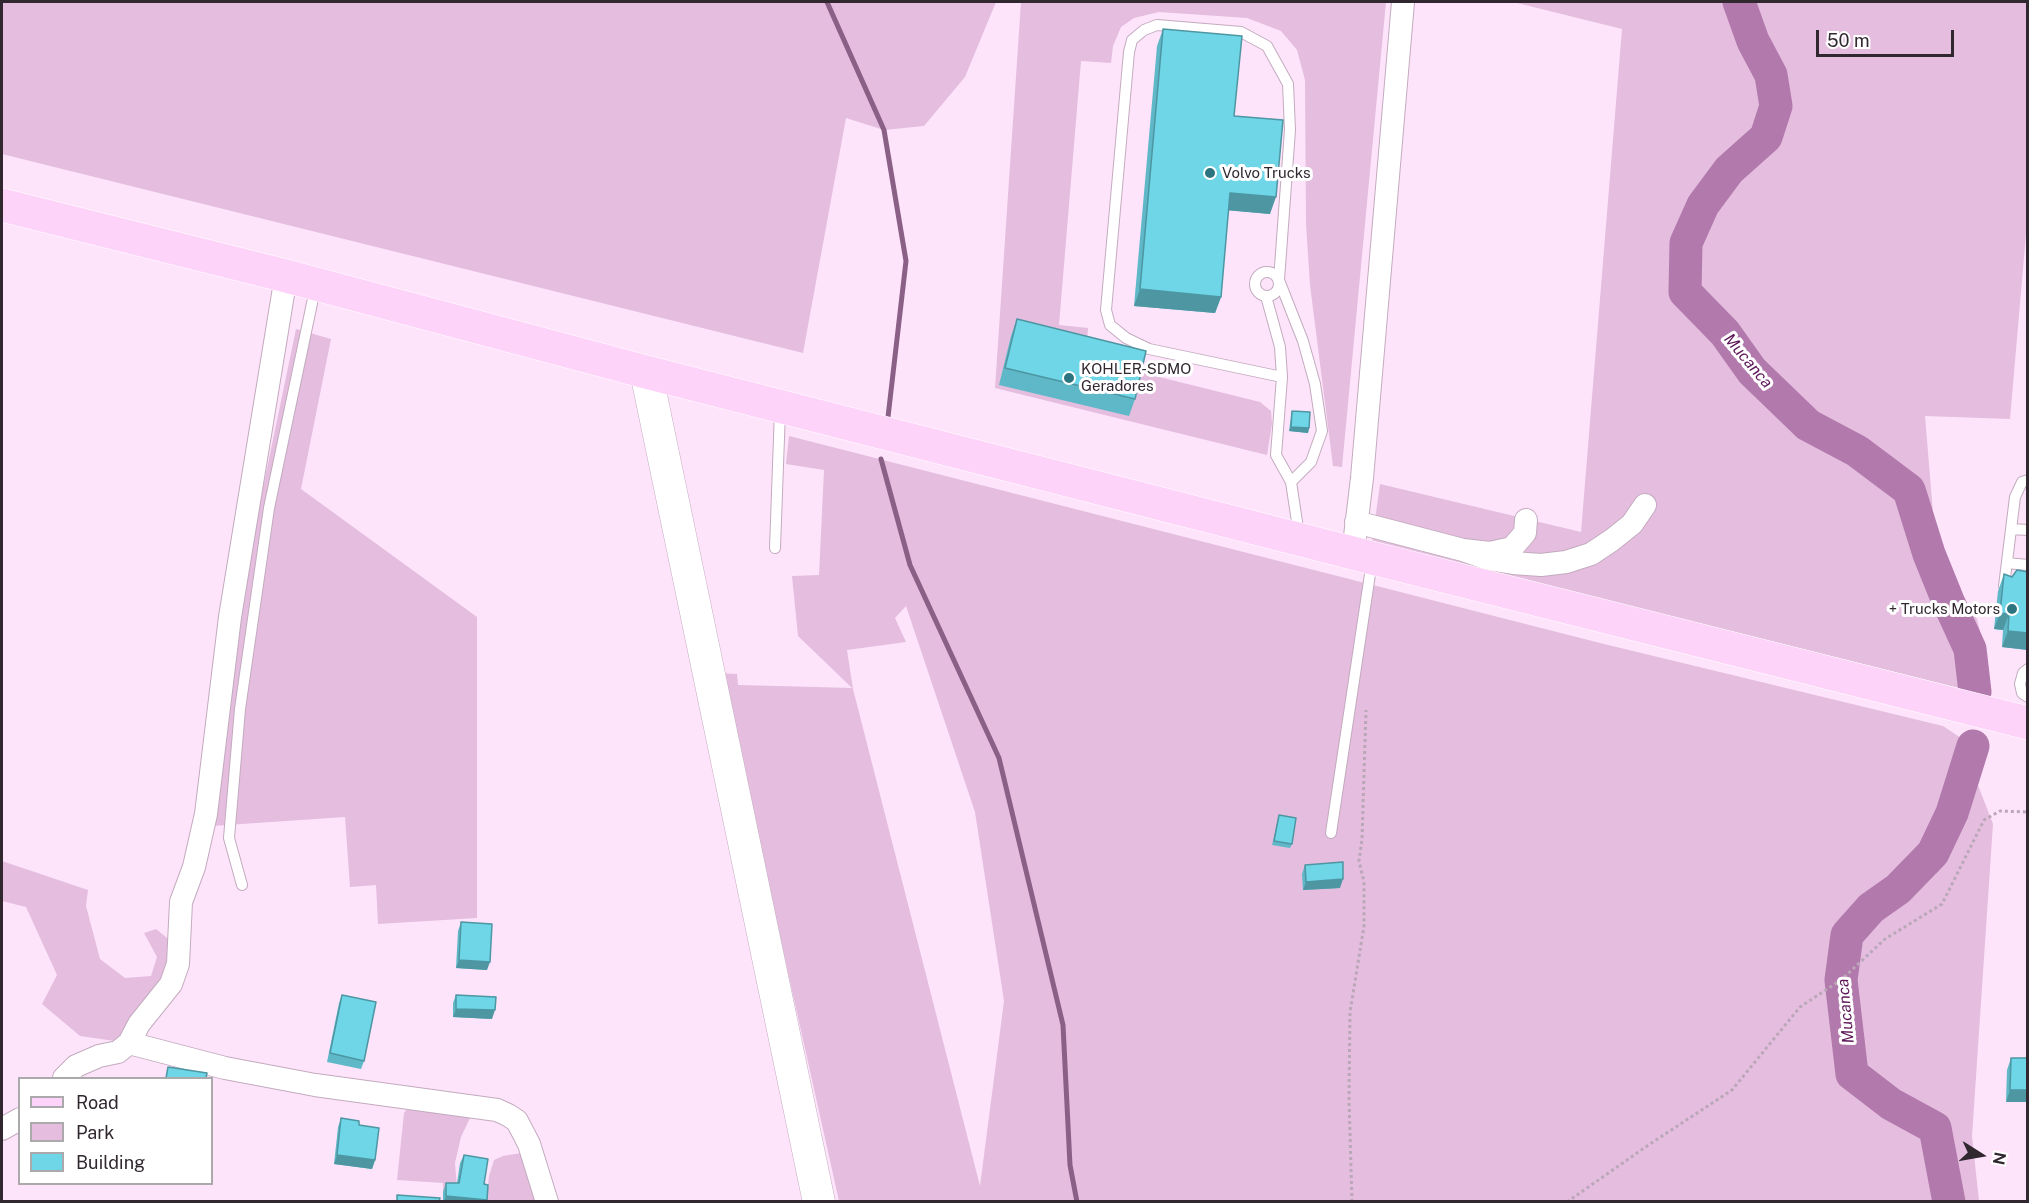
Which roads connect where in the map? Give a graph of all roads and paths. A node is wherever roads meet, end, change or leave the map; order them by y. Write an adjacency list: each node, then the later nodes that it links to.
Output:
1 (1403, 2): 16 (street)
2 (2, 205): 3 (main road)
3 (301, 280): 6 (main road); 28 (lane); 29 (street)
4 (1279, 280): 5 (lane); 5 (lane); 7 (lane); 10 (lane)
5 (1266, 296): 7 (lane)
6 (646, 372): 8 (main road); 34 (street)
7 (1282, 377): 10 (lane)
8 (780, 406): 15 (main road); 17 (lane)
9 (2028, 480): 13 (lane)
10 (1291, 482): 15 (lane)
11 (1645, 505): 18 (street)
12 (1527, 520): 18 (street)
13 (2011, 529): 14 (lane); 19 (lane)
14 (2028, 530)
15 (1300, 539): 16 (main road)
16 (1360, 544): 18 (street); 25 (main road); 27 (lane)
17 (775, 548)
18 (1463, 550)
19 (2007, 563): 20 (lane); 21 (lane)
20 (2028, 565)
21 (2004, 586)
22 (2028, 669): 23 (lane)
23 (2028, 697)
24 (1366, 707): 35 (path)
25 (2028, 723)
26 (2028, 812): 36 (path)
27 (1331, 833)
28 (242, 885)
29 (129, 1043): 30 (street); 33 (street)
30 (65, 1077)
31 (18, 1120): 32 (street)
32 (2, 1129)
33 (547, 1202)
34 (819, 1202)
35 (1352, 1202)
36 (1567, 1202)

